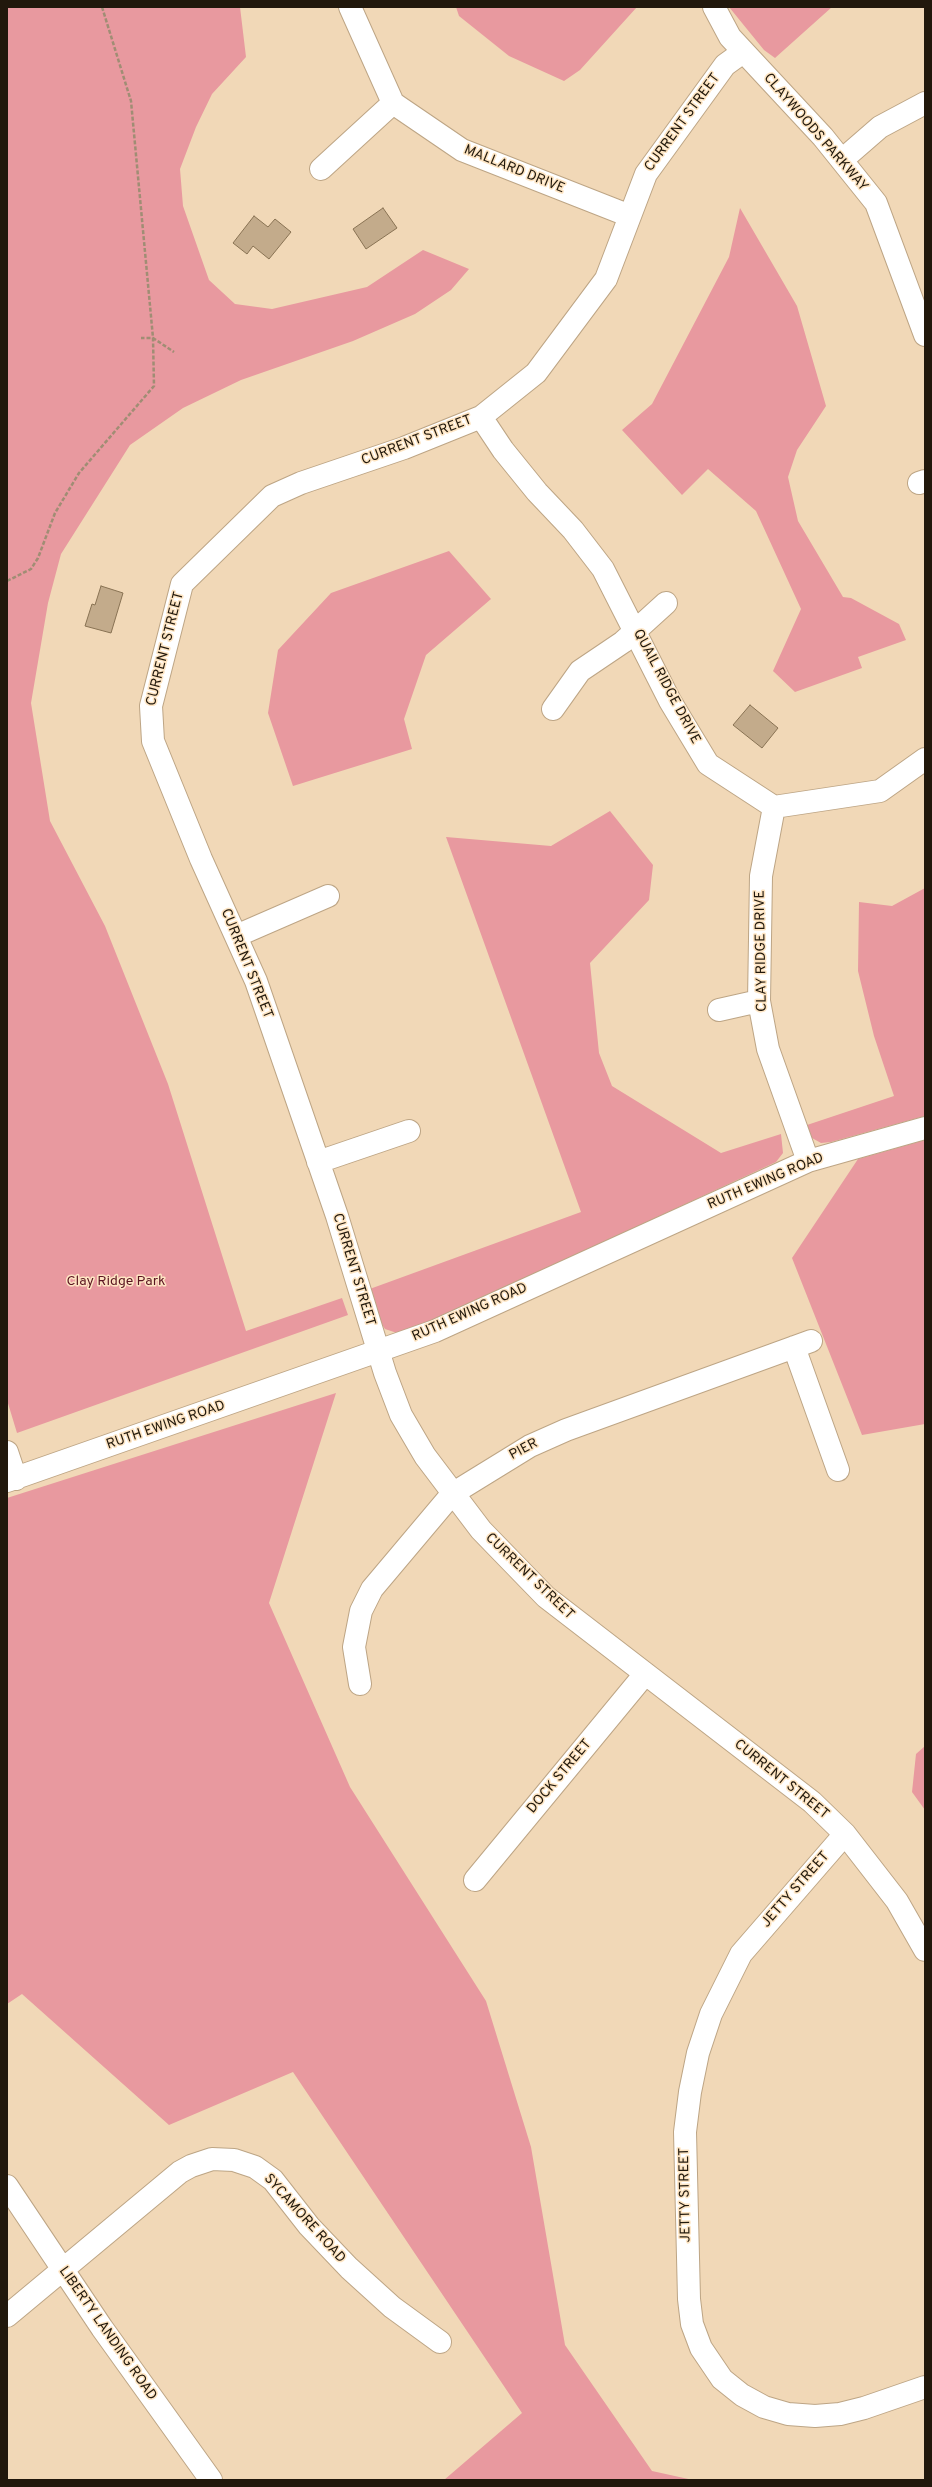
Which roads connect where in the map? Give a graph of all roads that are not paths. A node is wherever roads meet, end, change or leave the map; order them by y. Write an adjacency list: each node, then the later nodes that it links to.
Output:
1 (350, 7): 5 (street)
2 (714, 7): 3 (street, CLAYWOODS PARKWAY)
3 (743, 52): 6 (street, CLAYWOODS PARKWAY); 8 (street, CURRENT STREET)
4 (925, 102): 6 (street)
5 (393, 103): 7 (street); 8 (street, MALLARD DRIVE)
6 (842, 160): 9 (street, CLAYWOODS PARKWAY)
7 (321, 169)
8 (630, 216): 10 (street, CURRENT STREET)
9 (925, 335)
10 (481, 417): 12 (street, QUAIL RIDGE DRIVE); 17 (street, CURRENT STREET)
11 (666, 603): 12 (street)
12 (635, 632): 13 (street); 15 (street, QUAIL RIDGE DRIVE)
13 (553, 710)
14 (925, 759): 15 (street)
15 (774, 807): 18 (street, CLAY RIDGE DRIVE)
16 (328, 896): 17 (street)
17 (236, 936): 23 (street, CURRENT STREET)
18 (759, 1001): 19 (street); 22 (street, CLAY RIDGE DRIVE)
19 (719, 1010)
20 (925, 1128): 22 (street, RUTH EWING ROAD)
21 (409, 1131): 23 (street)
22 (808, 1161): 24 (street, RUTH EWING ROAD)
23 (318, 1162): 24 (street, CURRENT STREET)
24 (378, 1351): 27 (street, RUTH EWING ROAD); 28 (street, CURRENT STREET)
25 (7, 1452): 27 (street)
26 (838, 1470): 28 (street, PIER)
27 (11, 1480)
28 (452, 1494): 29 (street, CURRENT STREET); 30 (street, PIER)
29 (645, 1674): 31 (street, CURRENT STREET); 32 (street, DOCK STREET)
30 (360, 1684)
31 (845, 1834): 33 (street, CURRENT STREET); 38 (street, JETTY STREET)
32 (475, 1880)
33 (925, 1950)
34 (7, 2186): 35 (street, LIBERTY LANDING ROAD)
35 (62, 2269): 36 (street, SYCAMORE ROAD); 37 (street, SYCAMORE ROAD); 39 (street, LIBERTY LANDING ROAD)
36 (7, 2316)
37 (440, 2342)
38 (925, 2387)
39 (211, 2480)

